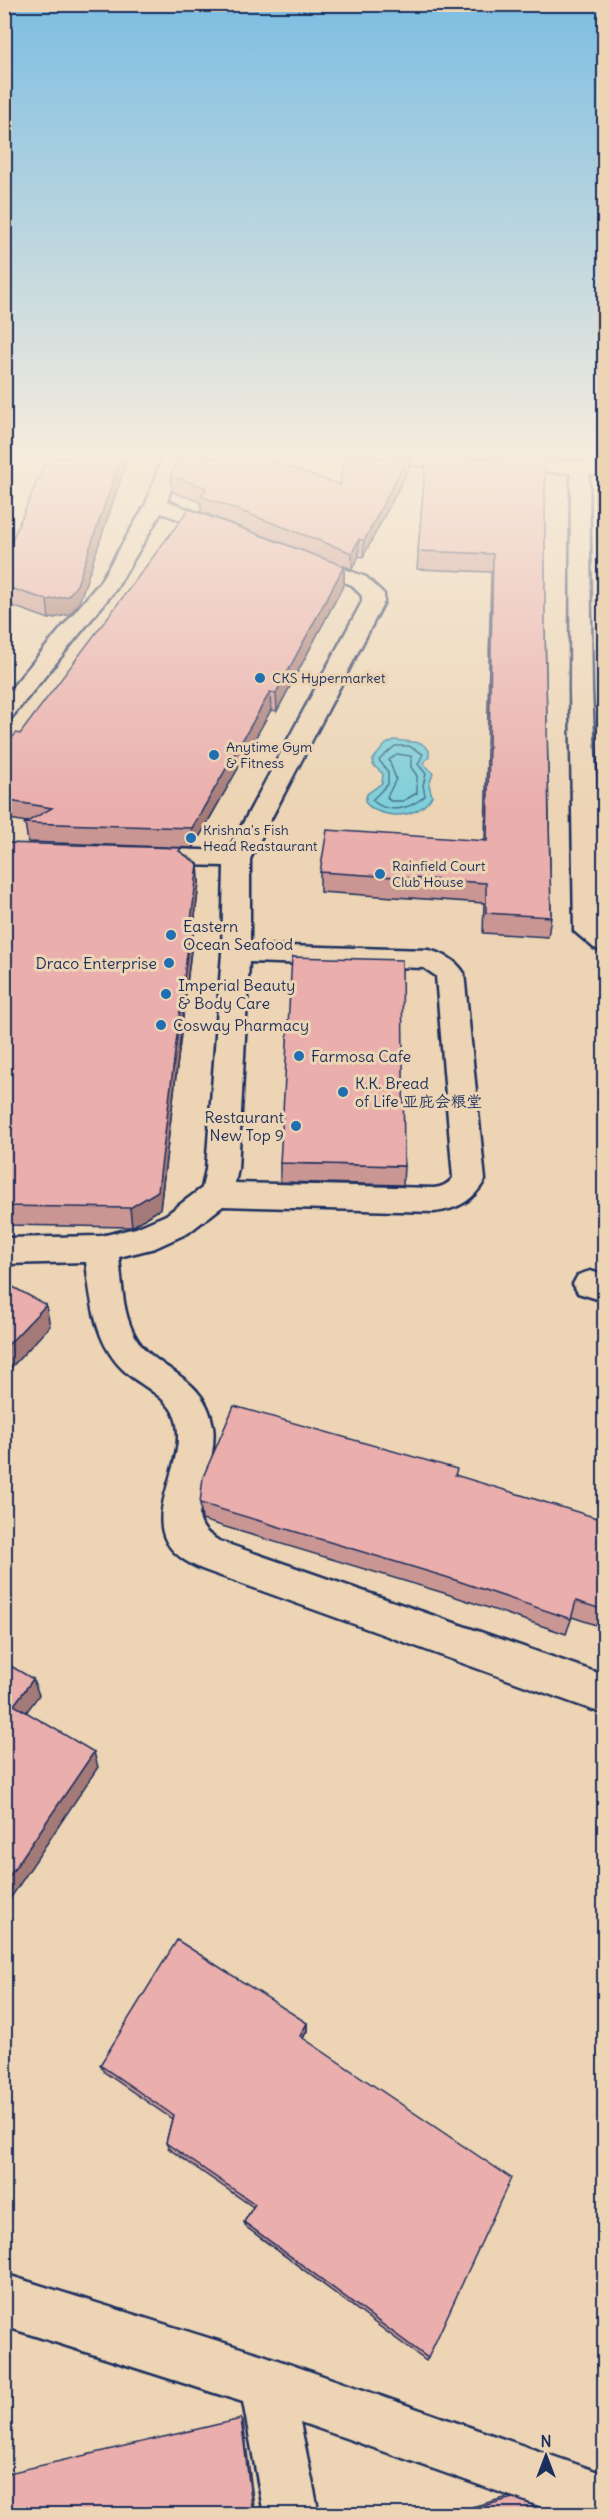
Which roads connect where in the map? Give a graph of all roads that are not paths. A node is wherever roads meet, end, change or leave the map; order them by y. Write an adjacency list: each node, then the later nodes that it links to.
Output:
1 (114, 576): 4 (street)
2 (345, 576): 6 (street)
3 (580, 576): 7 (street)
4 (4, 712)
5 (121, 856): 6 (street)
6 (237, 860): 8 (street)
7 (604, 942)
8 (236, 953): 9 (street); 9 (street)
9 (216, 1194): 10 (street)
10 (101, 1249): 11 (street); 12 (street)
11 (4, 1251)
12 (604, 1694)
13 (4, 2300): 14 (street)
14 (266, 2383): 15 (street); 16 (street)
15 (604, 2502)
16 (291, 2514)

